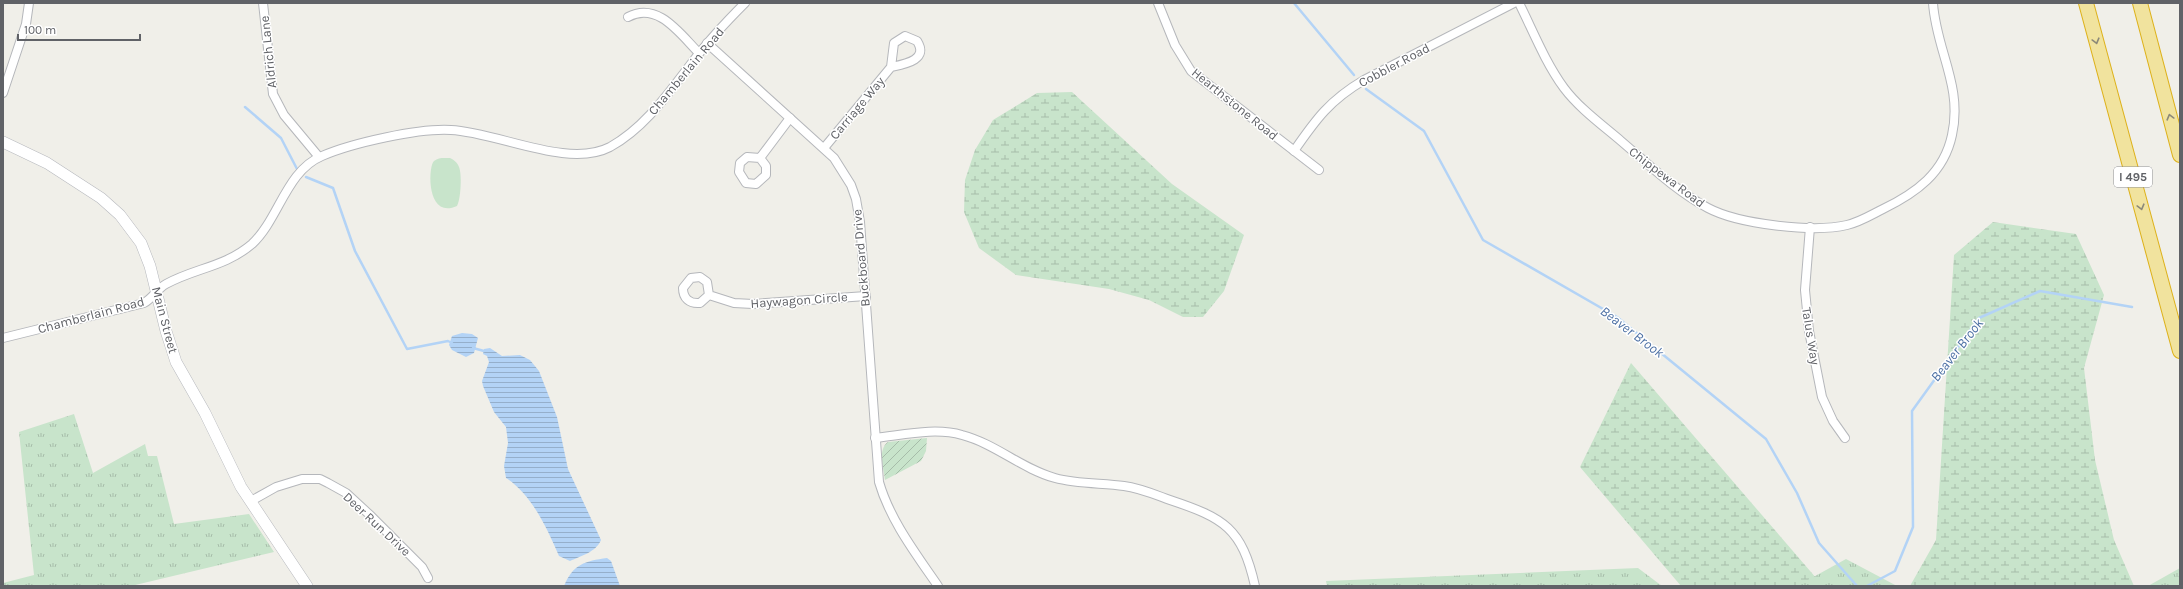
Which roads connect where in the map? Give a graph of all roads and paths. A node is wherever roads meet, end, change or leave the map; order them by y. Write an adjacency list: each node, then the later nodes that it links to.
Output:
1 (29, 3): 14 (street)
2 (264, 3): 20 (street, Aldrich Lane)
3 (745, 3): 11 (street, Chamberlain Road)
4 (1158, 3): 18 (street, Hearthstone Road)
5 (1514, 3): 18 (street, Cobbler Road)
6 (1519, 3): 23 (street, Chippewa Road)
7 (1933, 3): 23 (street, Chippewa Road)
8 (2086, 3): 28 (highway, I 495, one-way to 28)
9 (2140, 3): 19 (highway, one-way to 9)
10 (628, 17): 12 (street)
11 (707, 43): 12 (street, Chamberlain Road); 15 (street, Buckboard Drive)
12 (699, 53): 20 (street, Chamberlain Road)
13 (891, 67): 17 (street, Carriage Way)
14 (3, 93)
15 (790, 118): 17 (street, Buckboard Drive); 21 (street)
16 (3, 142): 24 (main road, Main Street)
17 (824, 148): 26 (street, Buckboard Drive)
18 (1294, 151): 22 (street, Hearthstone Road)
19 (2180, 155)
20 (320, 157): 24 (street, Chamberlain Road)
21 (760, 158)
22 (1319, 170)
23 (1810, 227): 30 (street, Talus Way)
24 (158, 292): 27 (street, Chamberlain Road); 31 (main road, Main Street)
25 (709, 294): 26 (street, Haywagon Circle)
26 (866, 296): 29 (street, Buckboard Drive)
27 (3, 338)
28 (2180, 351)
29 (875, 438): 34 (street, Buckboard Drive); 35 (street)
30 (1845, 438)
31 (251, 501): 32 (street, Deer Run Drive); 33 (main road, Main Street)
32 (428, 578)
33 (307, 586)
34 (938, 586)
35 (1255, 586)

